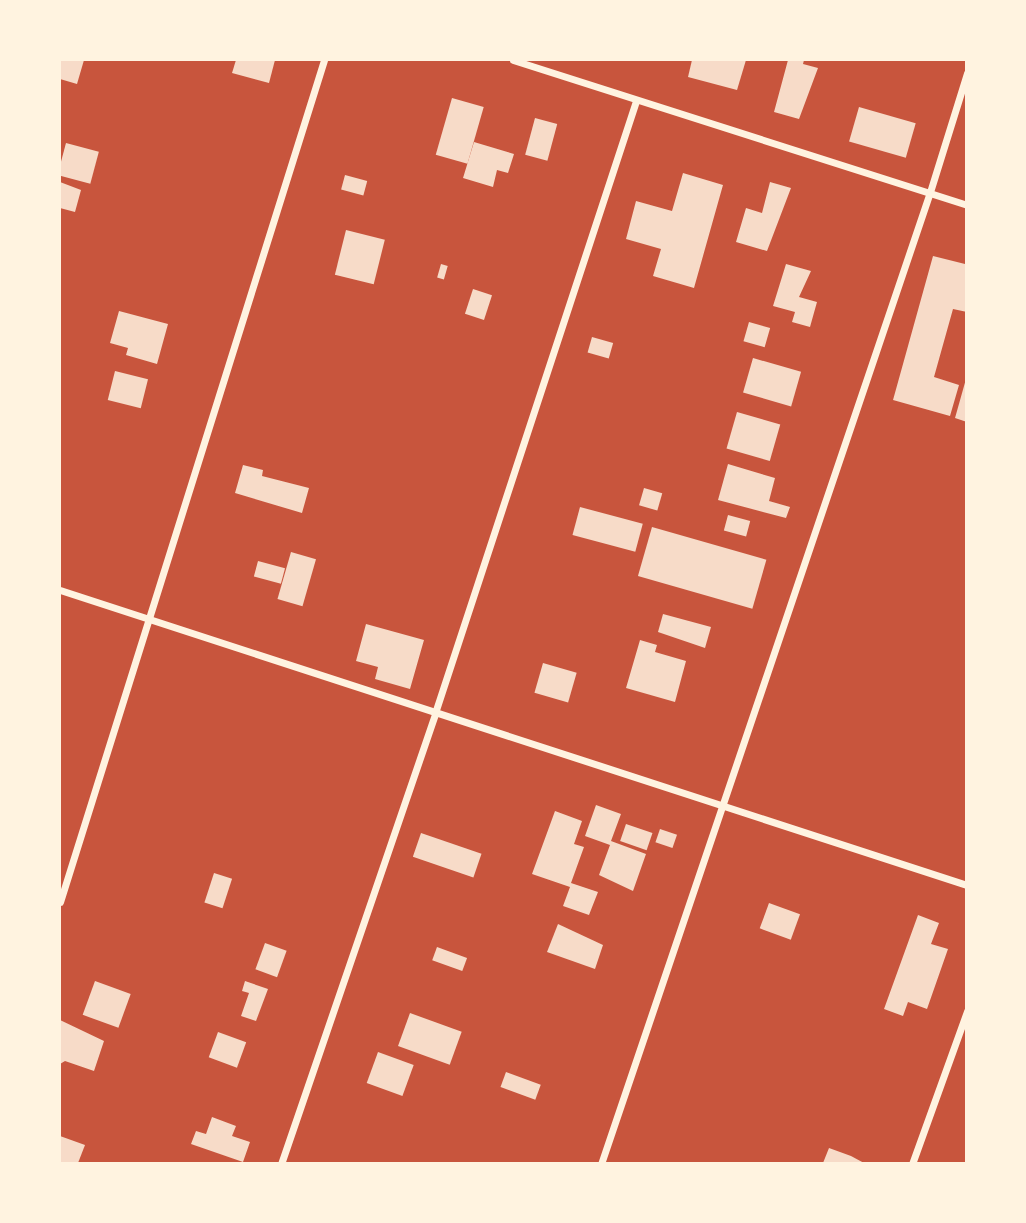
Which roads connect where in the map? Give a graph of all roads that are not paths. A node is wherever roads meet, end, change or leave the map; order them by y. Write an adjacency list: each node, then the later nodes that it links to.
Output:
1 (324, 60): 8 (street)
2 (513, 60): 4 (street)
3 (967, 73): 5 (street)
4 (636, 101): 5 (street); 9 (street)
5 (930, 192): 6 (street); 10 (street)
6 (967, 205)
7 (60, 590): 8 (street)
8 (145, 621): 9 (street); 12 (street)
9 (435, 713): 10 (street); 14 (street)
10 (720, 807): 11 (street); 15 (street)
11 (967, 884)
12 (60, 902)
13 (967, 1011): 16 (street)
14 (281, 1164)
15 (601, 1164)
16 (912, 1164)

